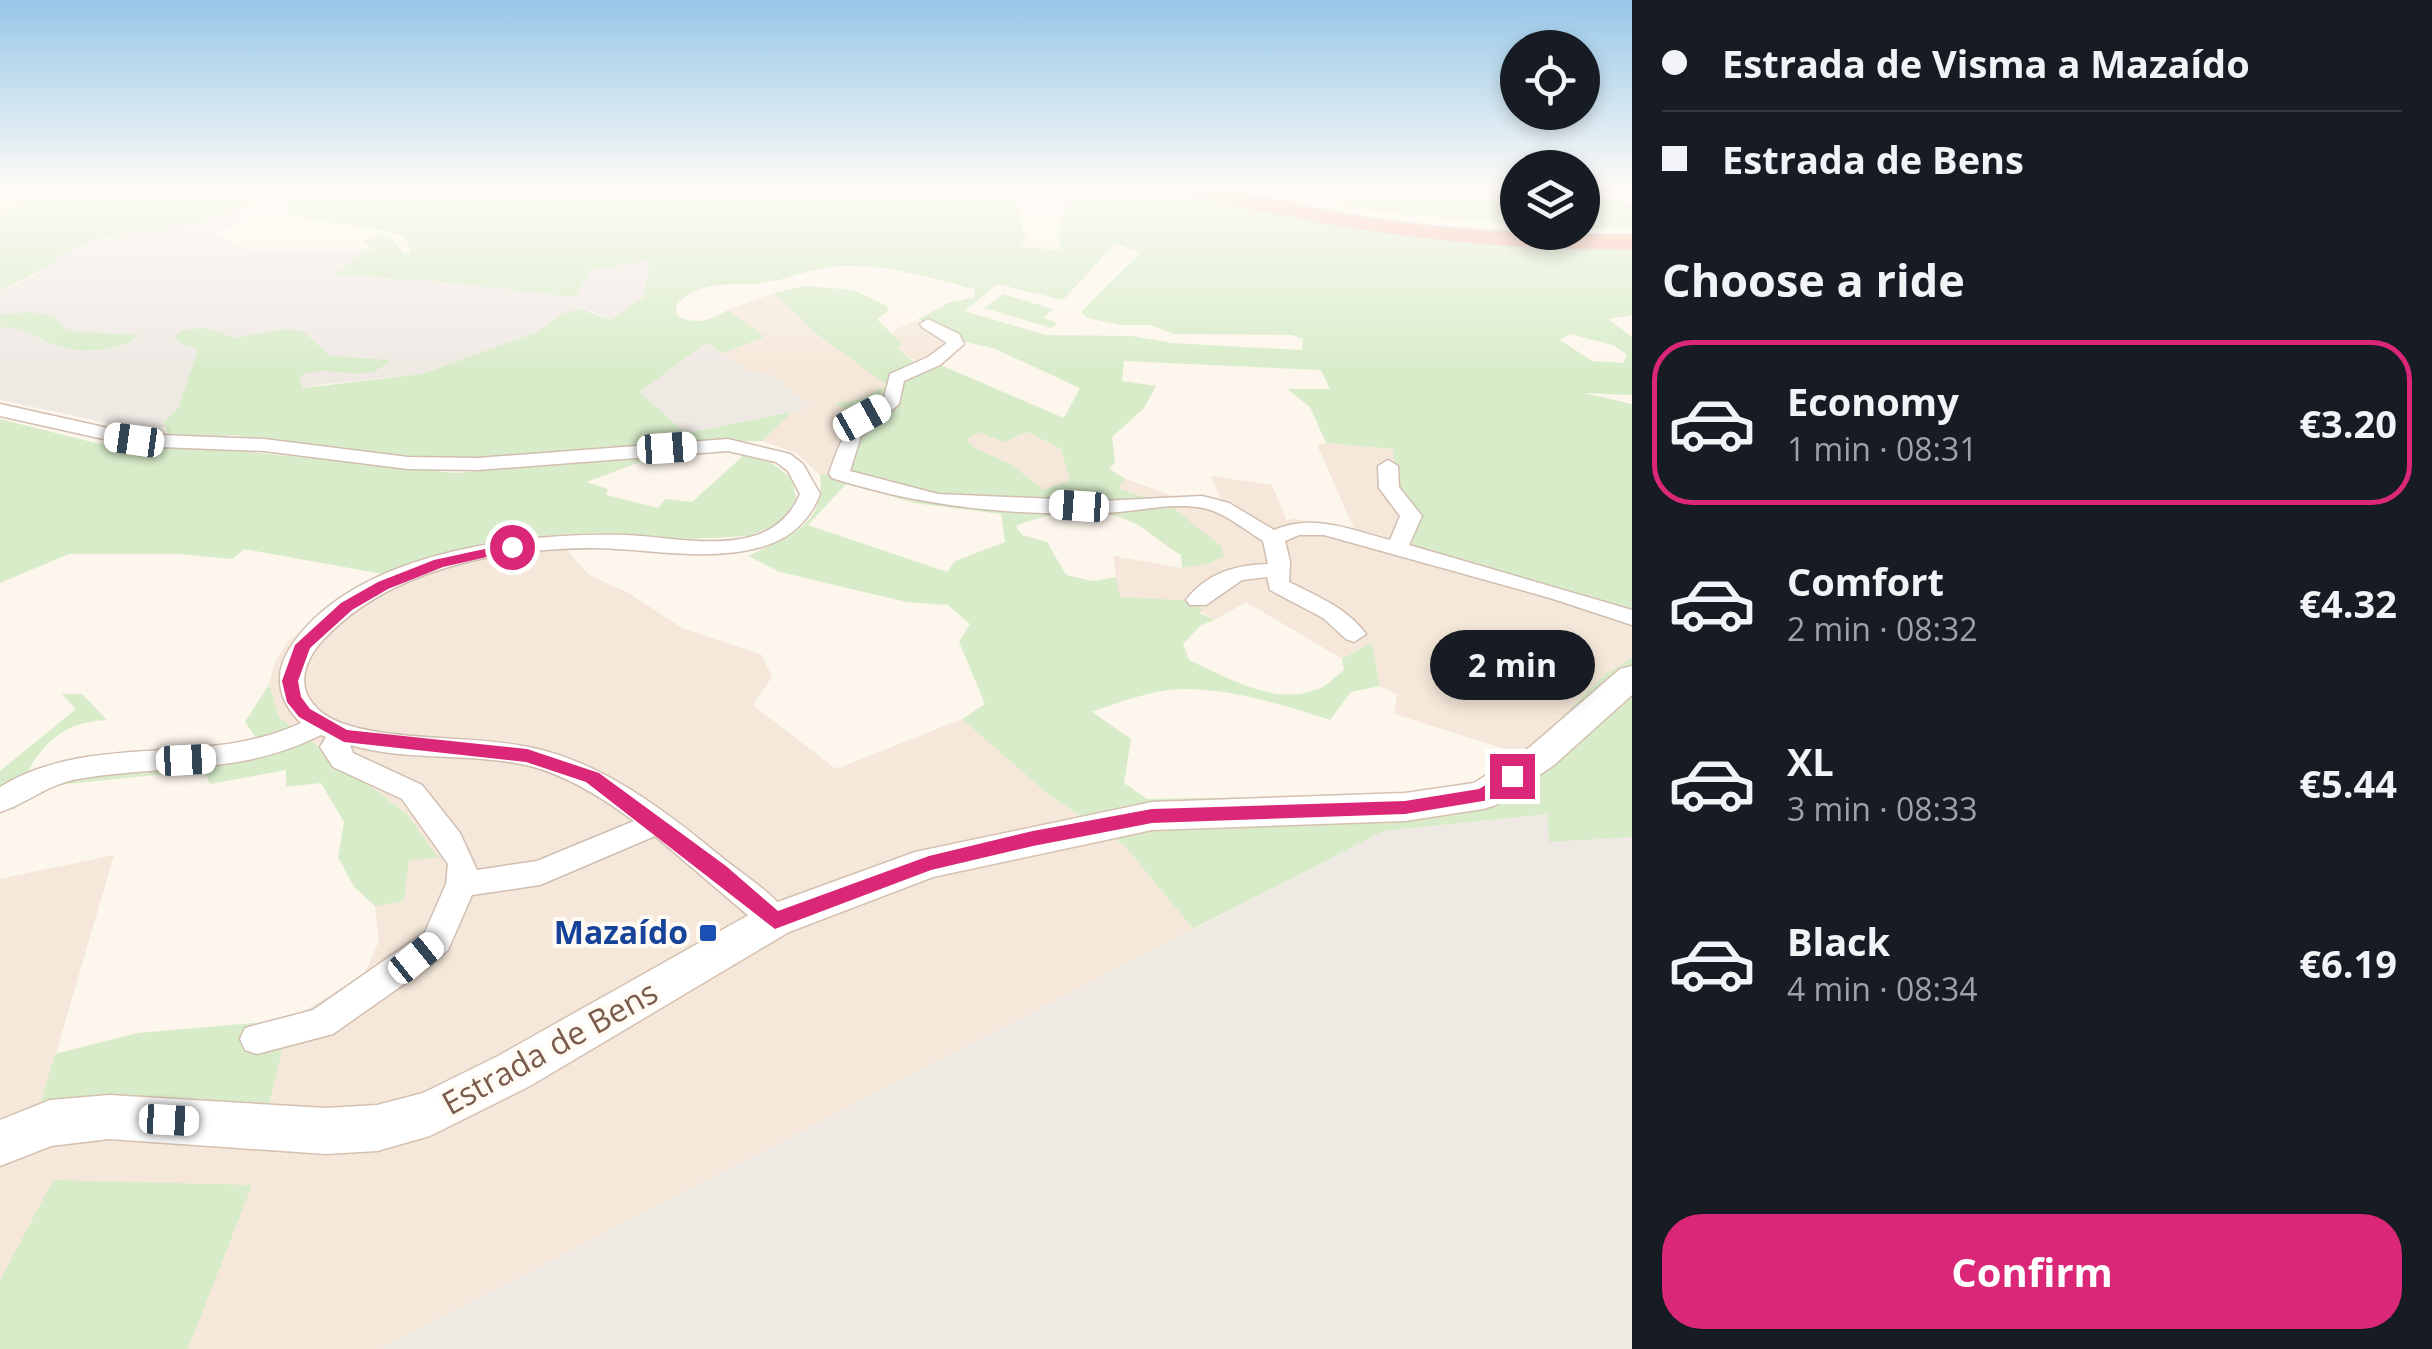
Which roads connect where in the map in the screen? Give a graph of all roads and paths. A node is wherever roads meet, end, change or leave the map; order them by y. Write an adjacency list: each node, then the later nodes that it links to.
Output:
1 (928, 324): 4 (street)
2 (0, 410): 5 (street)
3 (1388, 466): 7 (street)
4 (839, 474): 5 (street); 6 (street)
5 (807, 483): 13 (street)
6 (1273, 538): 7 (street); 8 (street)
7 (1397, 548): 10 (street)
8 (1278, 570): 9 (street); 11 (street)
9 (1198, 600)
10 (1632, 618)
11 (1354, 634)
12 (1632, 677): 17 (street, Estrada de Bens)
13 (332, 729): 14 (street); 15 (street); 16 (street)
14 (0, 802)
15 (655, 824): 16 (street); 17 (street)
16 (462, 884): 18 (street)
17 (775, 920): 19 (street, Estrada de Bens)
18 (257, 1039)
19 (0, 1143)

